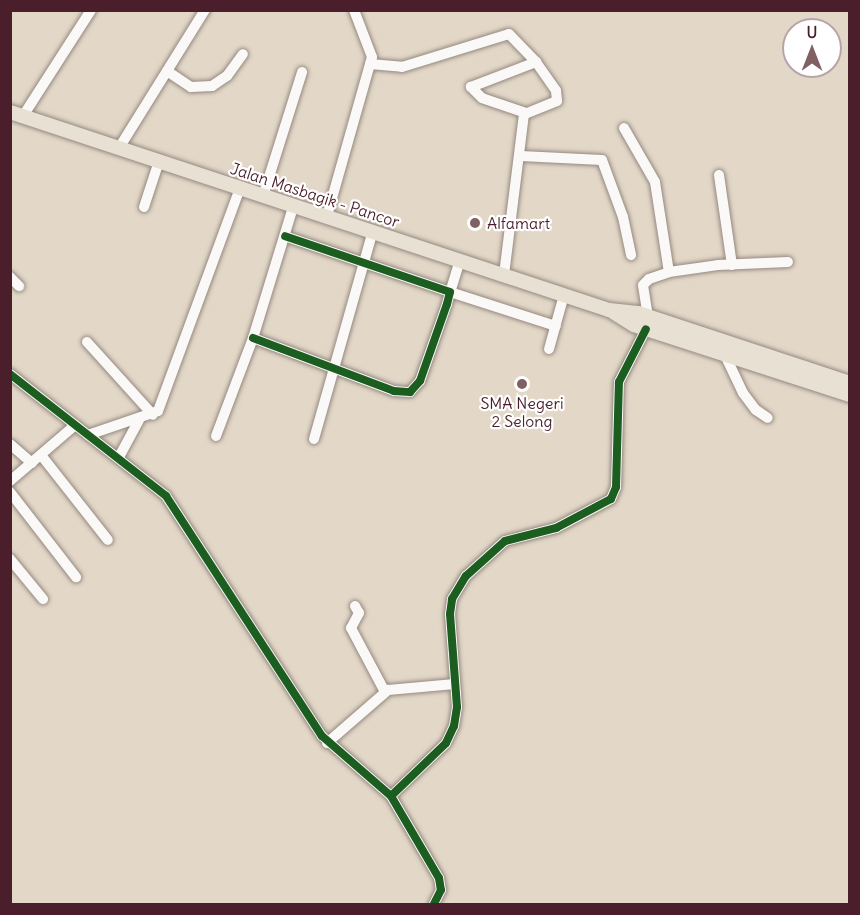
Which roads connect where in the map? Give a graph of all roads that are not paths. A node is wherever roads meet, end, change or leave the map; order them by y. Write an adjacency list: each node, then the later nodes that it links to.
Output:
1 (91, 10): 10 (street)
2 (205, 10): 7 (street)
3 (354, 10): 6 (street)
4 (243, 54): 7 (street)
5 (536, 62): 6 (street); 9 (street); 9 (street)
6 (370, 64): 20 (street)
7 (167, 71): 12 (street)
8 (302, 72): 17 (street)
9 (526, 113): 13 (street)
10 (16, 114): 12 (main road, Jalan Masbagik - Pancor)
11 (624, 128): 28 (street)
12 (119, 148): 14 (main road, Jalan Masbagik - Pancor)
13 (521, 156): 23 (street); 29 (street)
14 (159, 161): 16 (main road, Jalan Masbagik - Pancor); 18 (street)
15 (719, 175): 27 (street)
16 (240, 188): 17 (main road, Jalan Masbagik - Pancor); 44 (street)
17 (263, 196): 19 (main road, Jalan Masbagik - Pancor)
18 (144, 207)
19 (293, 207): 20 (main road, Jalan Masbagik - Pancor); 22 (street)
20 (327, 216): 21 (main road, Jalan Masbagik - Pancor)
21 (373, 231): 24 (main road, Jalan Masbagik - Pancor); 25 (street)
22 (285, 236): 25 (street); 36 (street)
23 (631, 255)
24 (460, 260): 29 (main road, Jalan Masbagik - Pancor); 32 (street)
25 (364, 261): 32 (street); 40 (street)
26 (788, 262): 27 (street)
27 (732, 265): 28 (street)
28 (669, 272): 34 (street)
29 (504, 275): 33 (main road, Jalan Masbagik - Pancor)
30 (10, 277): 31 (street)
31 (19, 286)
32 (450, 292): 35 (street); 40 (street)
33 (564, 295): 34 (main road, Jalan Masbagik - Pancor); 35 (street)
34 (647, 323): 39 (main road, Jalan Masbagik - Pancor); 42 (main road, Jalan Masbagik - Pancor); 62 (street)
35 (556, 326): 38 (street)
36 (253, 338): 40 (street); 49 (street)
37 (87, 342): 44 (street)
38 (549, 349)
39 (725, 355): 43 (main road, Jalan Masbagik - Pancor); 45 (street)
40 (333, 370): 50 (street)
41 (10, 374): 47 (street)
42 (849, 383)
43 (849, 395)
44 (153, 415): 46 (street)
45 (768, 418)
46 (138, 420): 48 (street); 53 (street)
47 (75, 425): 48 (street); 52 (street)
48 (88, 435): 53 (street)
49 (216, 436)
50 (314, 439)
51 (10, 444): 54 (street)
52 (41, 455): 54 (street); 57 (street)
53 (118, 458): 64 (street)
54 (32, 463): 55 (street)
55 (10, 481)
56 (10, 492): 59 (street)
57 (108, 540)
58 (10, 559): 60 (street)
59 (76, 577)
60 (43, 599)
61 (355, 606): 63 (street)
62 (455, 684): 63 (street); 65 (street)
63 (385, 692): 64 (street)
64 (327, 743): 65 (street)
65 (391, 796): 66 (street)
66 (434, 904)

